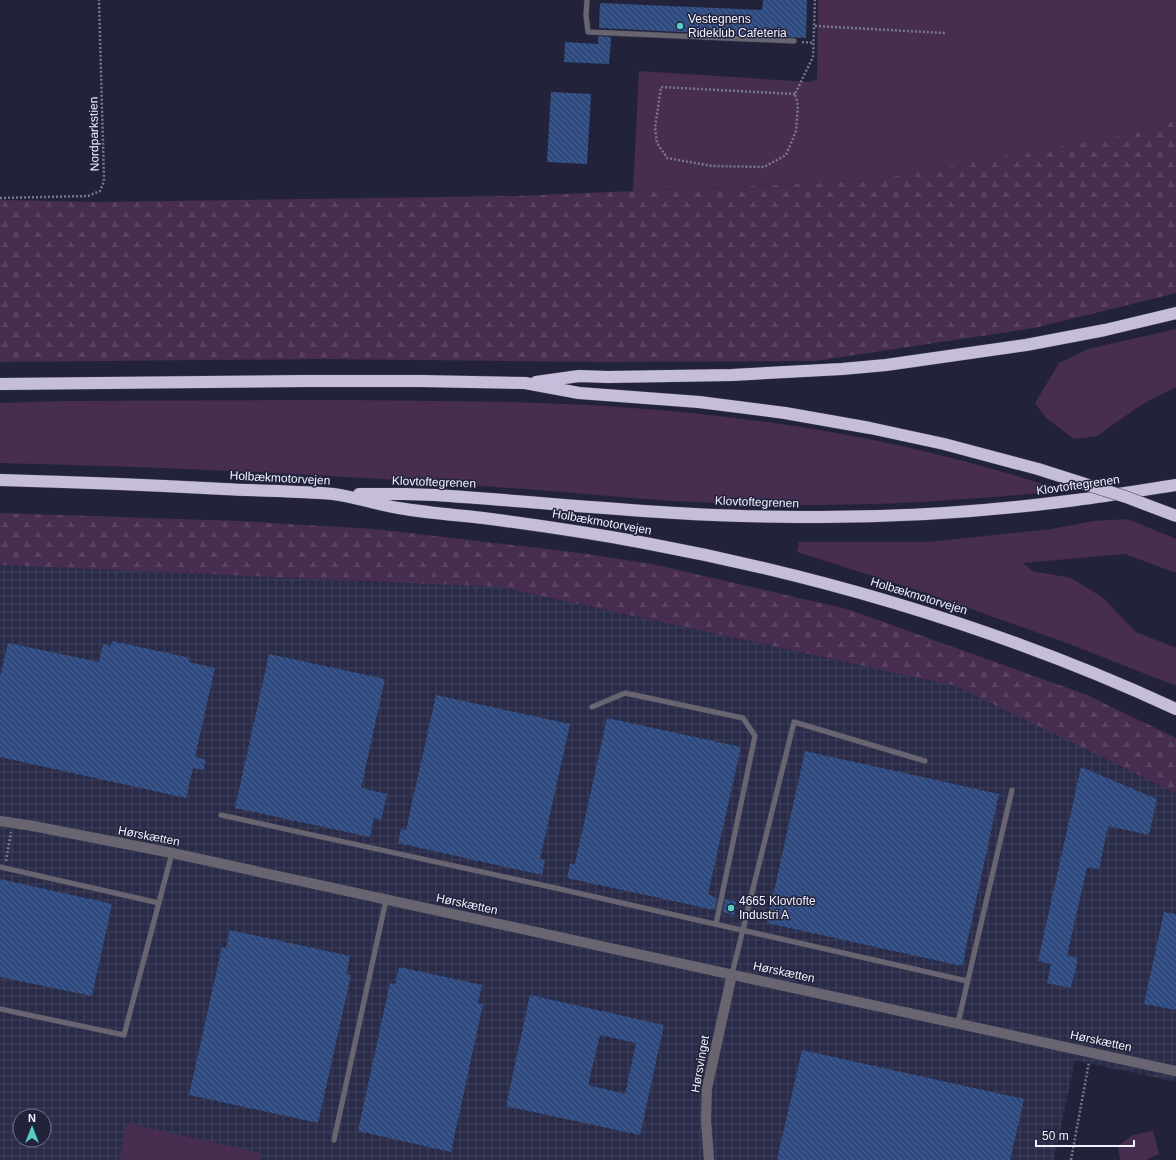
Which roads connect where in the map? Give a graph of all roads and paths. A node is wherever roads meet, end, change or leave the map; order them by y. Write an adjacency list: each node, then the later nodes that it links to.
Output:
1 (99, 0): 8 (path, Nordparkstien)
2 (587, 0): 6 (lane)
3 (815, 0): 4 (path)
4 (815, 26): 5 (path); 7 (path)
5 (945, 33)
6 (794, 41)
7 (795, 94): 7 (path)
8 (0, 198)
9 (1176, 313): 10 (highway)
10 (525, 383): 11 (highway); 15 (highway, bridge)
11 (0, 384)
12 (0, 480): 14 (highway, Holbækmotorvejen)
13 (1176, 484): 14 (highway, Klovtoftegrenen)
14 (336, 495): 17 (highway, Holbækmotorvejen)
15 (1176, 516)
16 (592, 707): 27 (lane)
17 (1176, 709)
18 (926, 760): 28 (lane)
19 (1012, 790): 30 (lane)
20 (221, 815): 27 (lane)
21 (0, 822): 22 (street, Hørskætten)
22 (12, 823): 23 (street, Hørskætten); 24 (path)
23 (172, 854): 25 (street, Hørskætten); 26 (lane)
24 (3, 867): 26 (lane)
25 (386, 900): 29 (street, Hørskætten); 35 (lane)
26 (159, 903): 31 (lane)
27 (716, 924): 28 (lane)
28 (743, 930): 29 (lane); 30 (lane)
29 (732, 974): 32 (street, Hørskætten); 36 (street, Hørsvinget)
30 (967, 981): 32 (lane)
31 (0, 1009)
32 (958, 1023): 33 (street, Hørskætten)
33 (1090, 1052): 34 (street, Hørskætten); 37 (path)
34 (1176, 1071)
35 (334, 1140)
36 (708, 1160)
37 (1071, 1160)

